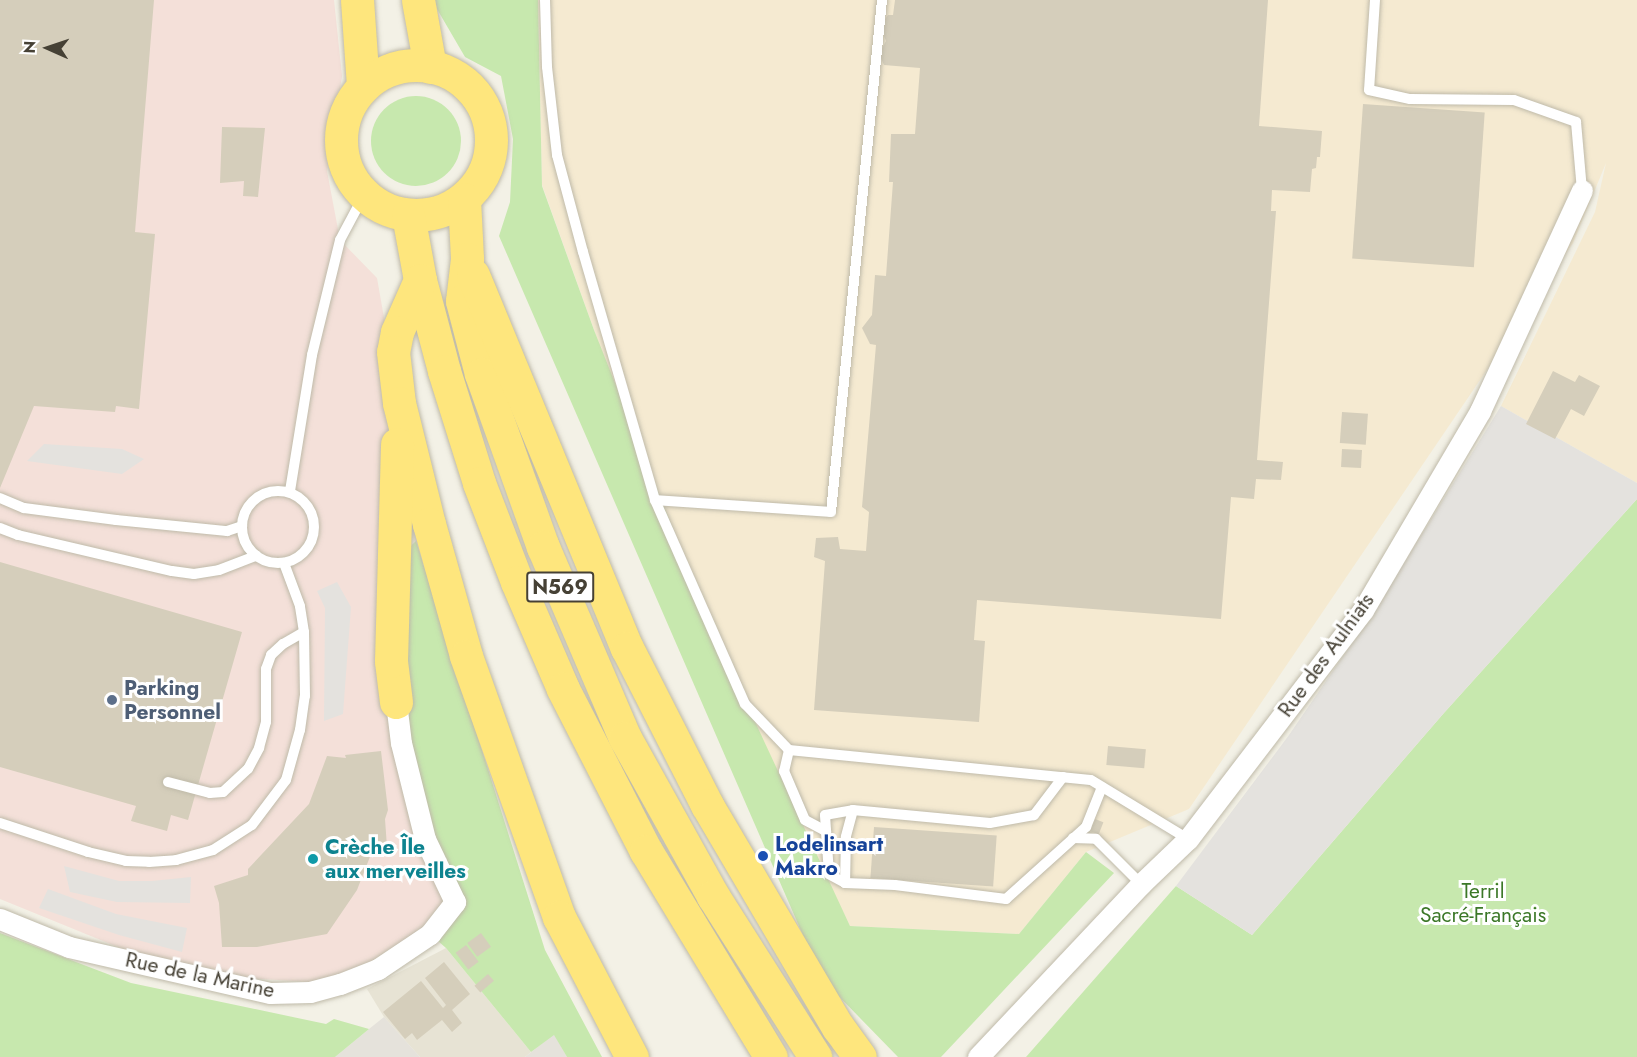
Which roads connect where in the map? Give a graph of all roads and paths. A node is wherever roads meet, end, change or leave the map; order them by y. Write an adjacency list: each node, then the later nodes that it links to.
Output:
1 (357, 0): 7 (highway)
2 (418, 0): 6 (highway)
3 (545, 0): 17 (lane)
4 (882, 0): 17 (lane)
5 (1375, 0): 8 (lane)
6 (430, 67): 7 (highway); 10 (highway)
7 (363, 85): 9 (highway)
8 (1582, 190): 34 (street, Rue des Aulniats)
9 (364, 195): 11 (highway); 15 (lane)
10 (464, 199): 11 (highway); 12 (highway)
11 (408, 216): 13 (highway)
12 (467, 259): 40 (highway, N569); 41 (highway)
13 (420, 280): 14 (highway); 39 (highway, N569)
14 (399, 403): 18 (highway); 21 (highway)
15 (290, 491): 19 (lane); 23 (lane)
16 (0, 498): 19 (lane)
17 (655, 500): 26 (lane)
18 (427, 516): 21 (highway); 38 (highway)
19 (242, 526): 22 (lane)
20 (0, 528): 22 (lane)
21 (394, 536): 25 (highway)
22 (256, 556): 23 (lane)
23 (284, 563): 24 (lane)
24 (304, 632): 28 (lane); 31 (lane)
25 (396, 702): 37 (street, Rue de la Marine)
26 (789, 750): 27 (lane); 32 (lane)
27 (1064, 777): 29 (lane); 30 (lane)
28 (168, 782)
29 (1102, 787): 33 (lane); 34 (lane)
30 (853, 810): 32 (lane); 35 (lane)
31 (0, 823)
32 (826, 831): 35 (lane)
33 (1072, 838): 35 (lane); 36 (lane)
34 (1188, 839): 36 (street, Rue des Aulniats)
35 (845, 883)
36 (1141, 884): 42 (street, Rue des Aulniats)
37 (0, 919)
38 (632, 1057)
39 (771, 1057)
40 (815, 1057)
41 (860, 1057)
42 (978, 1057)

